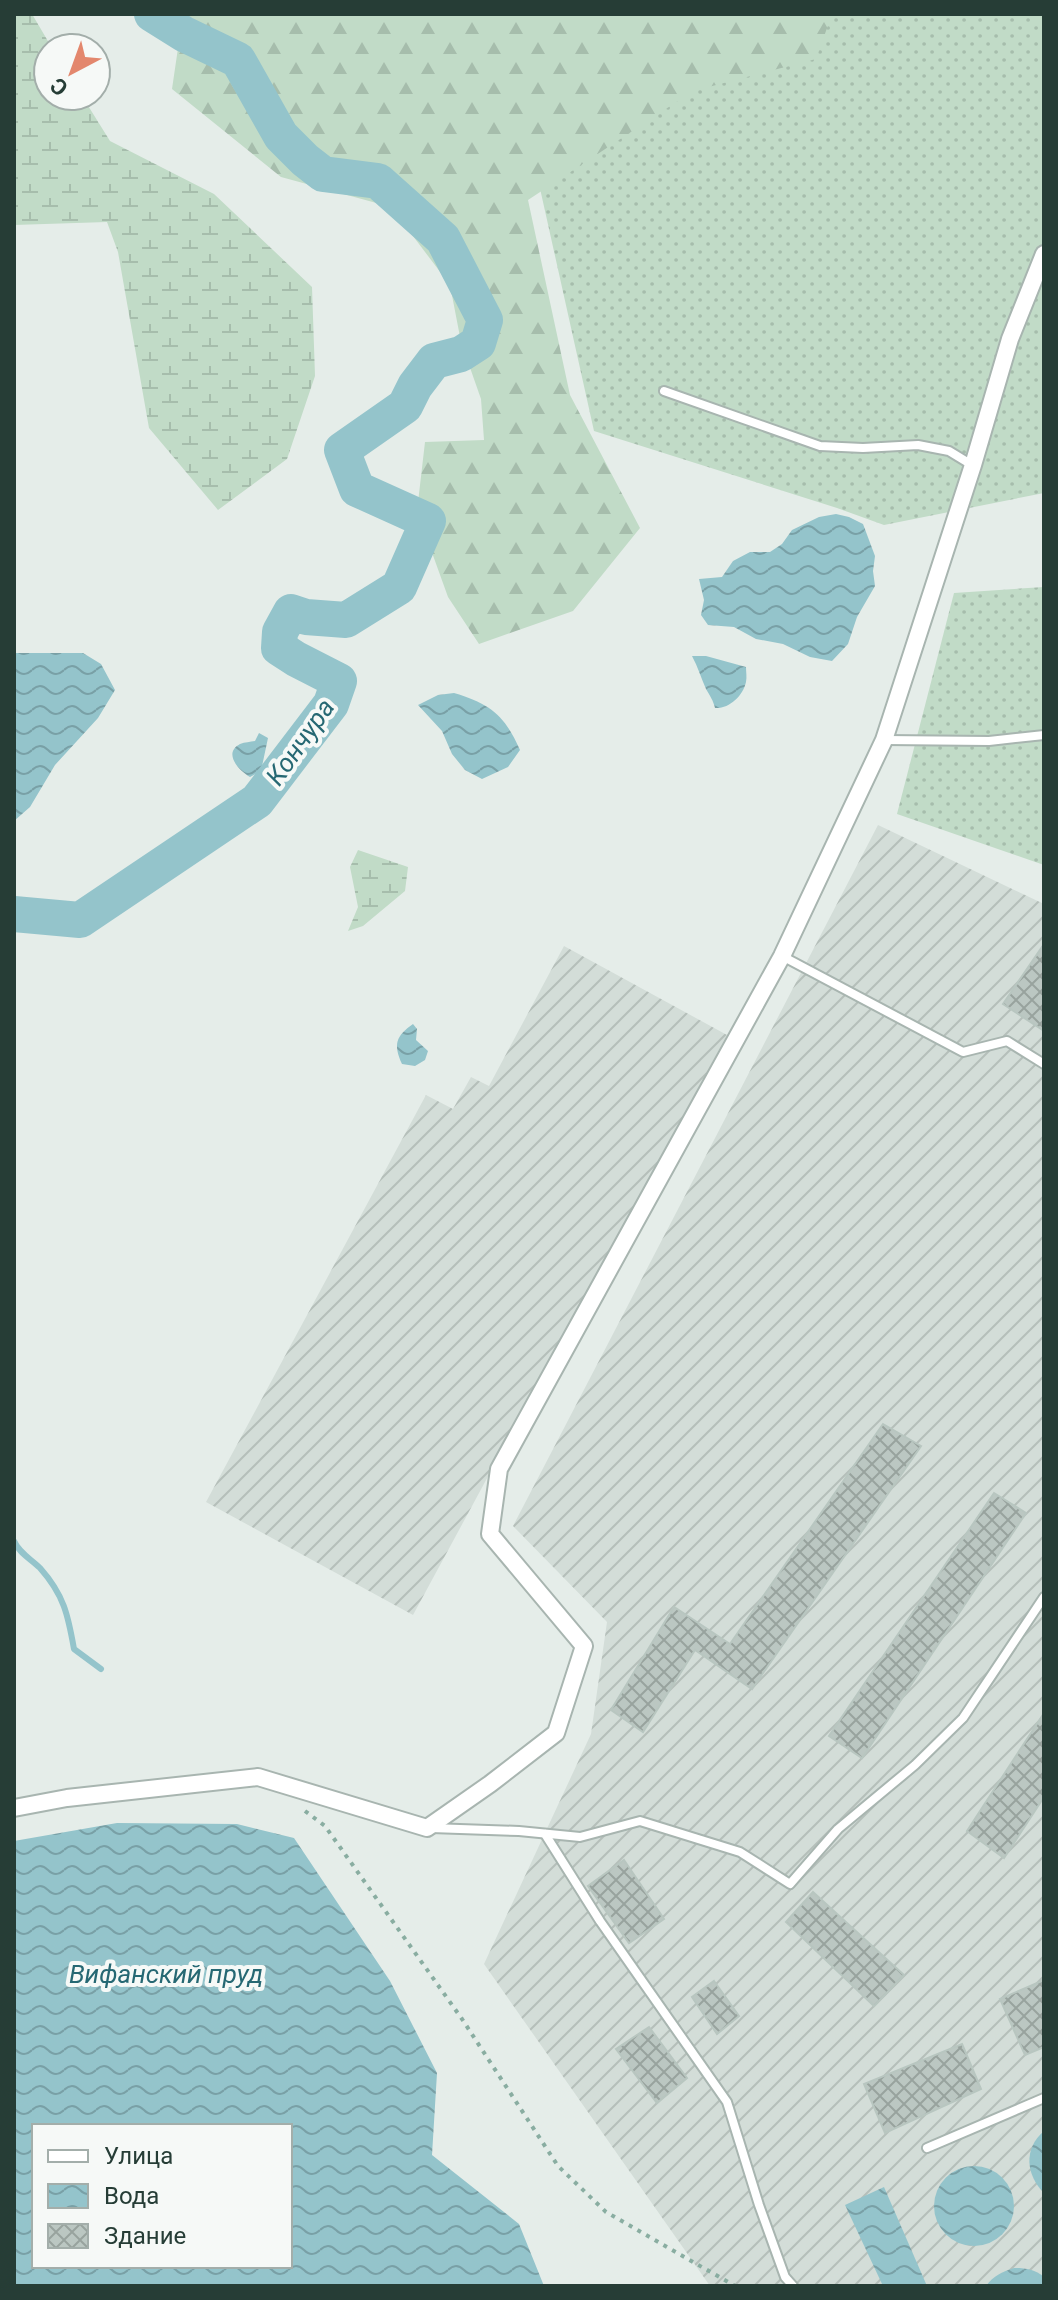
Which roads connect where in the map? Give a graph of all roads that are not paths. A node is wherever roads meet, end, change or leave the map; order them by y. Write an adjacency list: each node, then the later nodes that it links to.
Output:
1 (1044, 254): 3 (street)
2 (664, 391): 3 (lane)
3 (973, 465): 5 (street)
4 (1044, 735): 5 (lane)
5 (884, 740): 6 (street)
6 (782, 956): 7 (lane); 10 (street)
7 (1044, 1064)
8 (1044, 1597): 11 (lane)
9 (14, 1808): 10 (street)
10 (427, 1828): 11 (lane)
11 (545, 1834): 14 (lane)
12 (1044, 2098): 13 (lane)
13 (927, 2148)
14 (793, 2286)

